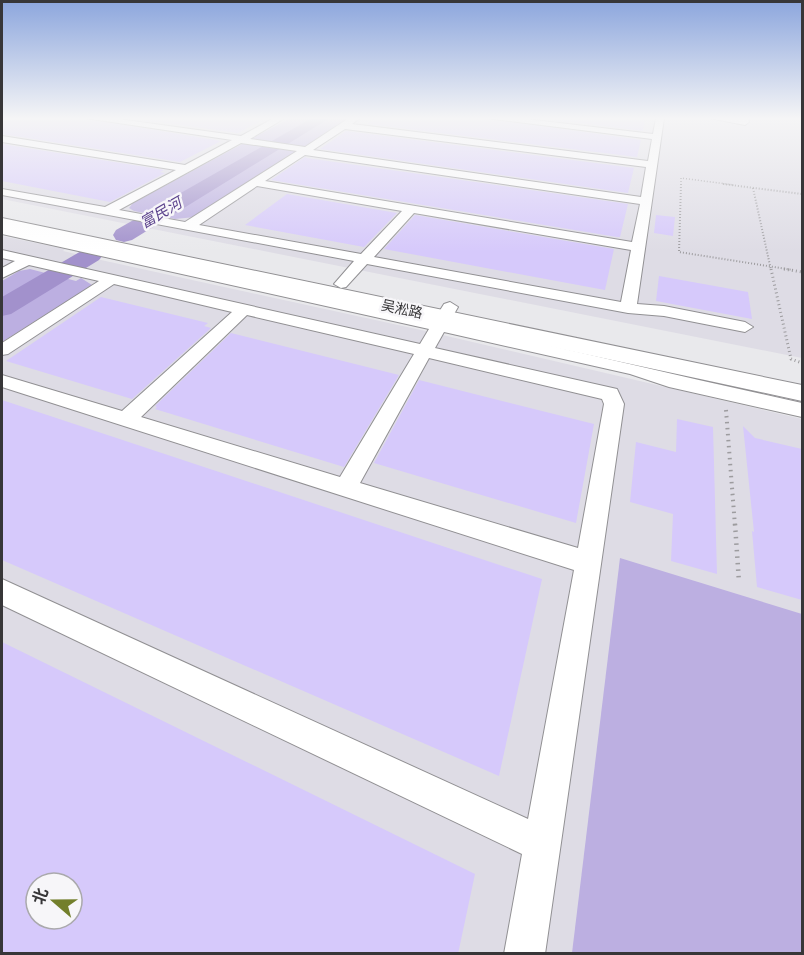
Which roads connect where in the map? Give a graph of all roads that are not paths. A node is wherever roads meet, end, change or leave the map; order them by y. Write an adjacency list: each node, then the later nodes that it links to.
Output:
1 (148, 163): 7 (lane)
2 (200, 163): 7 (lane)
3 (288, 163): 8 (lane)
4 (385, 163): 10 (lane)
5 (633, 163): 6 (lane)
6 (652, 165): 10 (lane)
7 (188, 169): 12 (lane)
8 (257, 183): 11 (lane); 15 (lane)
9 (2, 192): 12 (lane)
10 (646, 201): 17 (lane)
11 (411, 209): 17 (lane); 19 (lane)
12 (106, 212): 15 (lane)
13 (2, 214): 23 (main road, 吴淞路)
14 (2, 223): 26 (main road, 吴淞路)
15 (188, 226): 19 (lane)
16 (2, 230): 26 (lane)
17 (639, 247): 24 (lane)
18 (2, 254): 20 (lane)
19 (366, 258): 23 (lane); 24 (lane)
20 (27, 260): 21 (lane); 22 (lane)
21 (2, 274)
22 (99, 277): 25 (lane); 28 (lane)
23 (341, 284): 26 (main road, 吴淞路)
24 (628, 308): 27 (lane)
25 (243, 310): 29 (lane); 34 (lane)
26 (444, 317): 29 (lane); 30 (main road, 吴淞路); 32 (main road, 吴淞路); 33 (lane)
27 (745, 327)
28 (2, 350)
29 (424, 351): 35 (lane); 36 (lane)
30 (802, 379)
31 (2, 381): 34 (lane)
32 (802, 393)
33 (802, 410)
34 (126, 419): 35 (lane)
35 (346, 487): 36 (lane)
36 (588, 563): 38 (lane)
37 (2, 592): 38 (lane)
38 (542, 844): 39 (lane)
39 (524, 954)

